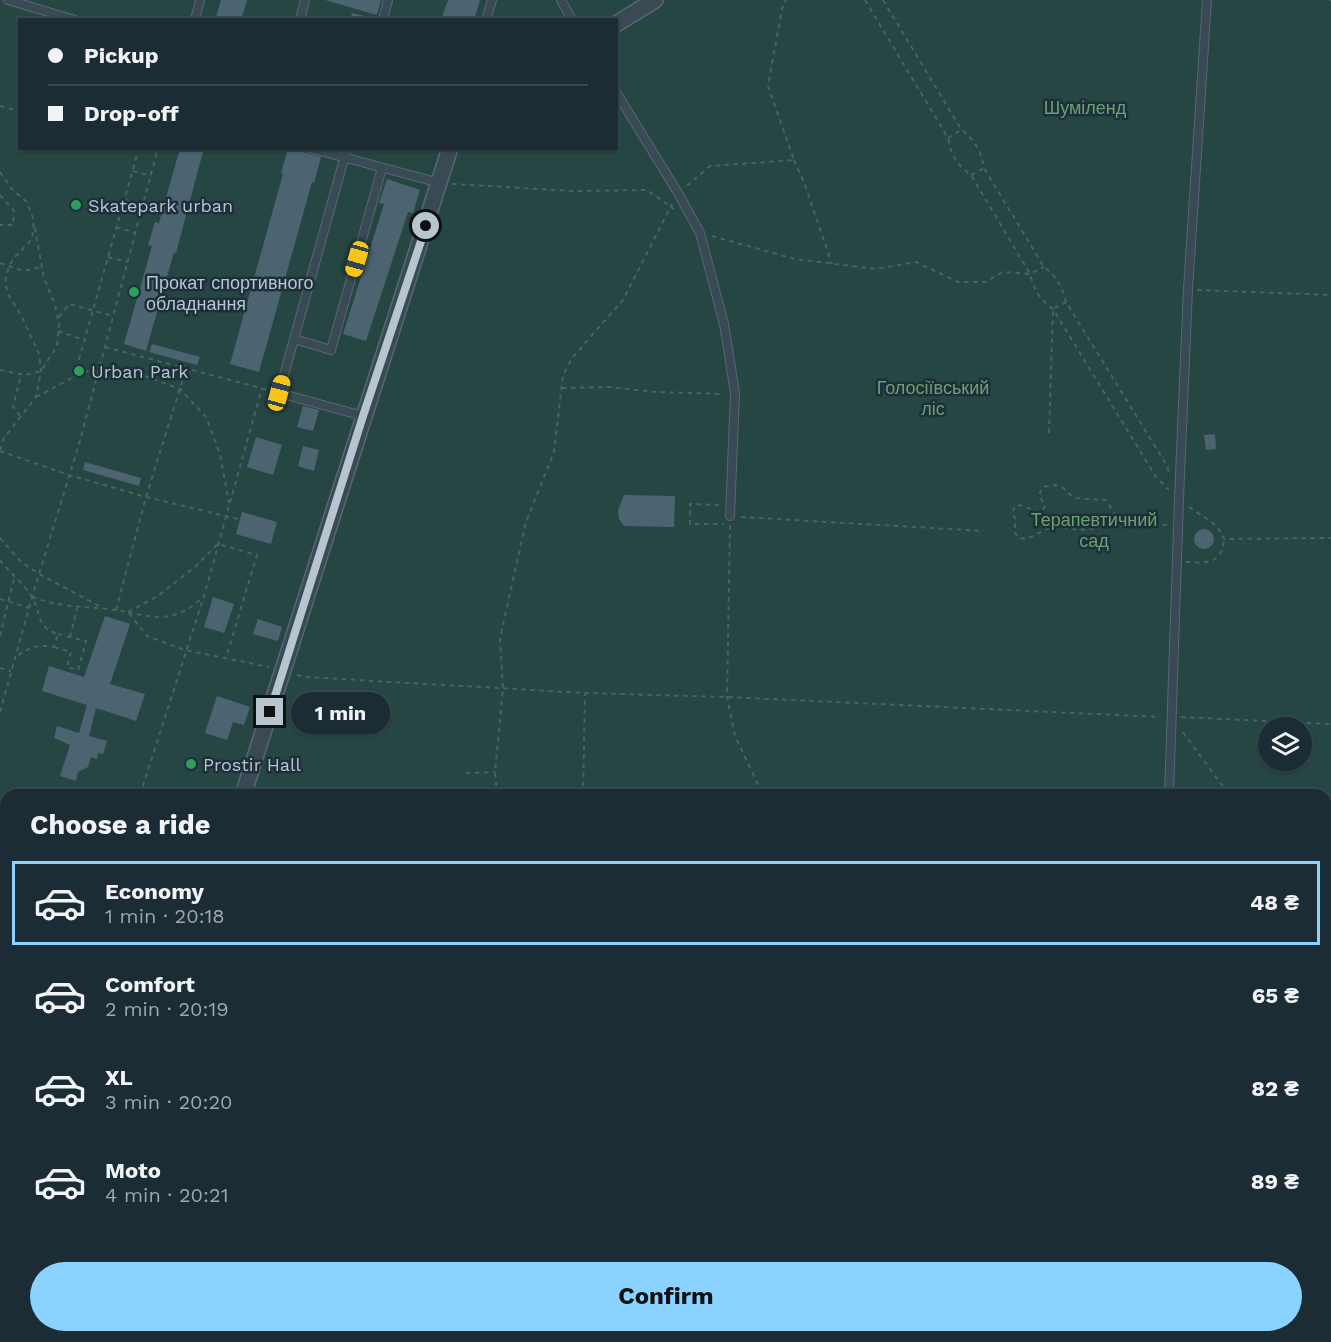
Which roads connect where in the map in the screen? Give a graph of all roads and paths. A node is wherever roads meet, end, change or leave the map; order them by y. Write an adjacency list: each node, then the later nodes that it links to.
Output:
1 (8, 0): 12 (lane)
2 (200, 0): 13 (lane)
3 (305, 0): 14 (lane)
4 (388, 0): 15 (lane)
5 (492, 0): 16 (lane)
6 (561, 0): 17 (lane)
7 (655, 0): 18 (street)
8 (786, 0): 30 (path)
9 (865, 0): 23 (path)
10 (883, 0): 22 (path)
11 (1208, 0): 57 (lane)
12 (68, 18)
13 (196, 18)
14 (300, 18)
15 (384, 18)
16 (487, 18)
17 (571, 18)
18 (618, 23)
19 (618, 95): 38 (lane)
20 (0, 106): 21 (path)
21 (18, 110)
22 (961, 129): 23 (path); 32 (path)
23 (948, 138): 35 (path)
24 (138, 150): 33 (path)
25 (158, 150): 36 (path)
26 (316, 150): 29 (lane)
27 (346, 150): 29 (lane)
28 (449, 150): 37 (street)
29 (344, 158): 31 (lane); 65 (lane)
30 (794, 160): 38 (path); 52 (path)
31 (382, 168): 37 (lane); 65 (lane)
32 (984, 168): 35 (path); 55 (path)
33 (132, 171): 36 (path); 40 (path)
34 (0, 172): 44 (path)
35 (970, 175): 56 (path)
36 (151, 176): 41 (path)
37 (440, 183): 42 (path); 81 (street)
38 (678, 193): 42 (path); 48 (lane)
39 (0, 195): 45 (path)
40 (124, 199): 41 (path); 46 (path)
41 (143, 205): 47 (path)
42 (671, 206): 43 (path); 75 (path)
43 (678, 213)
44 (34, 221): 53 (path); 54 (path)
45 (0, 225)
46 (116, 227): 47 (path); 49 (path)
47 (136, 233): 50 (path)
48 (700, 233): 52 (path); 78 (lane)
49 (108, 256): 50 (path); 61 (path)
50 (128, 262): 62 (path)
51 (0, 263): 53 (path)
52 (832, 264): 56 (path)
53 (9, 267): 54 (path); 71 (path)
54 (42, 267): 63 (path)
55 (1044, 267): 56 (path); 59 (path)
56 (1030, 274): 60 (path)
57 (1188, 289): 58 (path); 87 (lane)
58 (1331, 295)
59 (1066, 302): 60 (path); 84 (path)
60 (1053, 309): 82 (path); 87 (path)
61 (93, 310): 62 (path); 63 (path); 66 (path)
62 (113, 316): 67 (path)
63 (58, 319): 64 (path)
64 (58, 331): 66 (path); 71 (path)
65 (294, 339): 77 (lane)
66 (84, 340): 73 (path)
67 (105, 347): 68 (path); 70 (path)
68 (100, 366): 73 (path); 76 (path); 85 (path)
69 (0, 369): 72 (path)
70 (186, 369): 74 (path); 76 (path)
71 (41, 371): 72 (path); 79 (path)
72 (21, 375): 80 (path)
73 (74, 377): 79 (path)
74 (262, 388): 77 (path); 88 (path)
75 (562, 388): 78 (path); 123 (path)
76 (180, 389): 86 (path); 88 (path)
77 (279, 393): 81 (lane)
78 (735, 393): 89 (lane)
79 (36, 397): 80 (path)
80 (20, 416): 83 (path)
81 (363, 416): 121 (street)
82 (1049, 433)
83 (0, 451): 85 (path)
84 (1169, 473)
85 (69, 475): 86 (path); 102 (path)
86 (146, 497): 90 (path); 111 (path)
87 (1179, 500): 94 (lane); 98 (path)
88 (230, 504): 90 (path)
89 (730, 505): 91 (lane); 125 (path)
90 (227, 516): 92 (path); 99 (path)
91 (730, 516): 95 (path)
92 (238, 519)
93 (1120, 522): 93 (path); 94 (path)
94 (1179, 524): 101 (lane)
95 (984, 531)
96 (0, 538): 102 (path)
97 (1331, 538): 98 (path)
98 (1224, 539): 101 (path)
99 (218, 544): 104 (path); 112 (path); 119 (path)
100 (0, 560): 103 (path)
101 (1178, 562): 127 (lane)
102 (39, 574): 105 (path); 108 (path)
103 (14, 578): 105 (path); 107 (path)
104 (204, 596): 112 (path); 117 (path)
105 (32, 597): 109 (path); 110 (path); 113 (path)
106 (0, 598): 107 (path)
107 (10, 601): 109 (path); 114 (path)
108 (101, 607): 110 (path); 111 (path)
109 (29, 608): 118 (path)
110 (77, 608): 115 (path)
111 (116, 610): 112 (path)
112 (128, 612): 117 (path)
113 (58, 634): 115 (path); 116 (path)
114 (0, 636)
115 (70, 637): 116 (path)
116 (54, 647): 118 (path)
117 (185, 650): 119 (path); 131 (path)
118 (15, 657): 122 (path)
119 (226, 658): 121 (path)
120 (0, 668): 122 (path)
121 (283, 670): 123 (path); 132 (street)
122 (12, 671): 126 (path)
123 (503, 689): 124 (path); 129 (path)
124 (585, 693): 125 (path); 134 (path)
125 (727, 697): 127 (path); 135 (path)
126 (0, 712)
127 (1172, 717): 128 (path); 136 (lane); 137 (path)
128 (1331, 724)
129 (495, 772): 130 (path); 133 (path)
130 (466, 773)
131 (142, 789)
132 (245, 789)
133 (496, 789)
134 (583, 789)
135 (760, 789)
136 (1169, 789)
137 (1225, 789)

